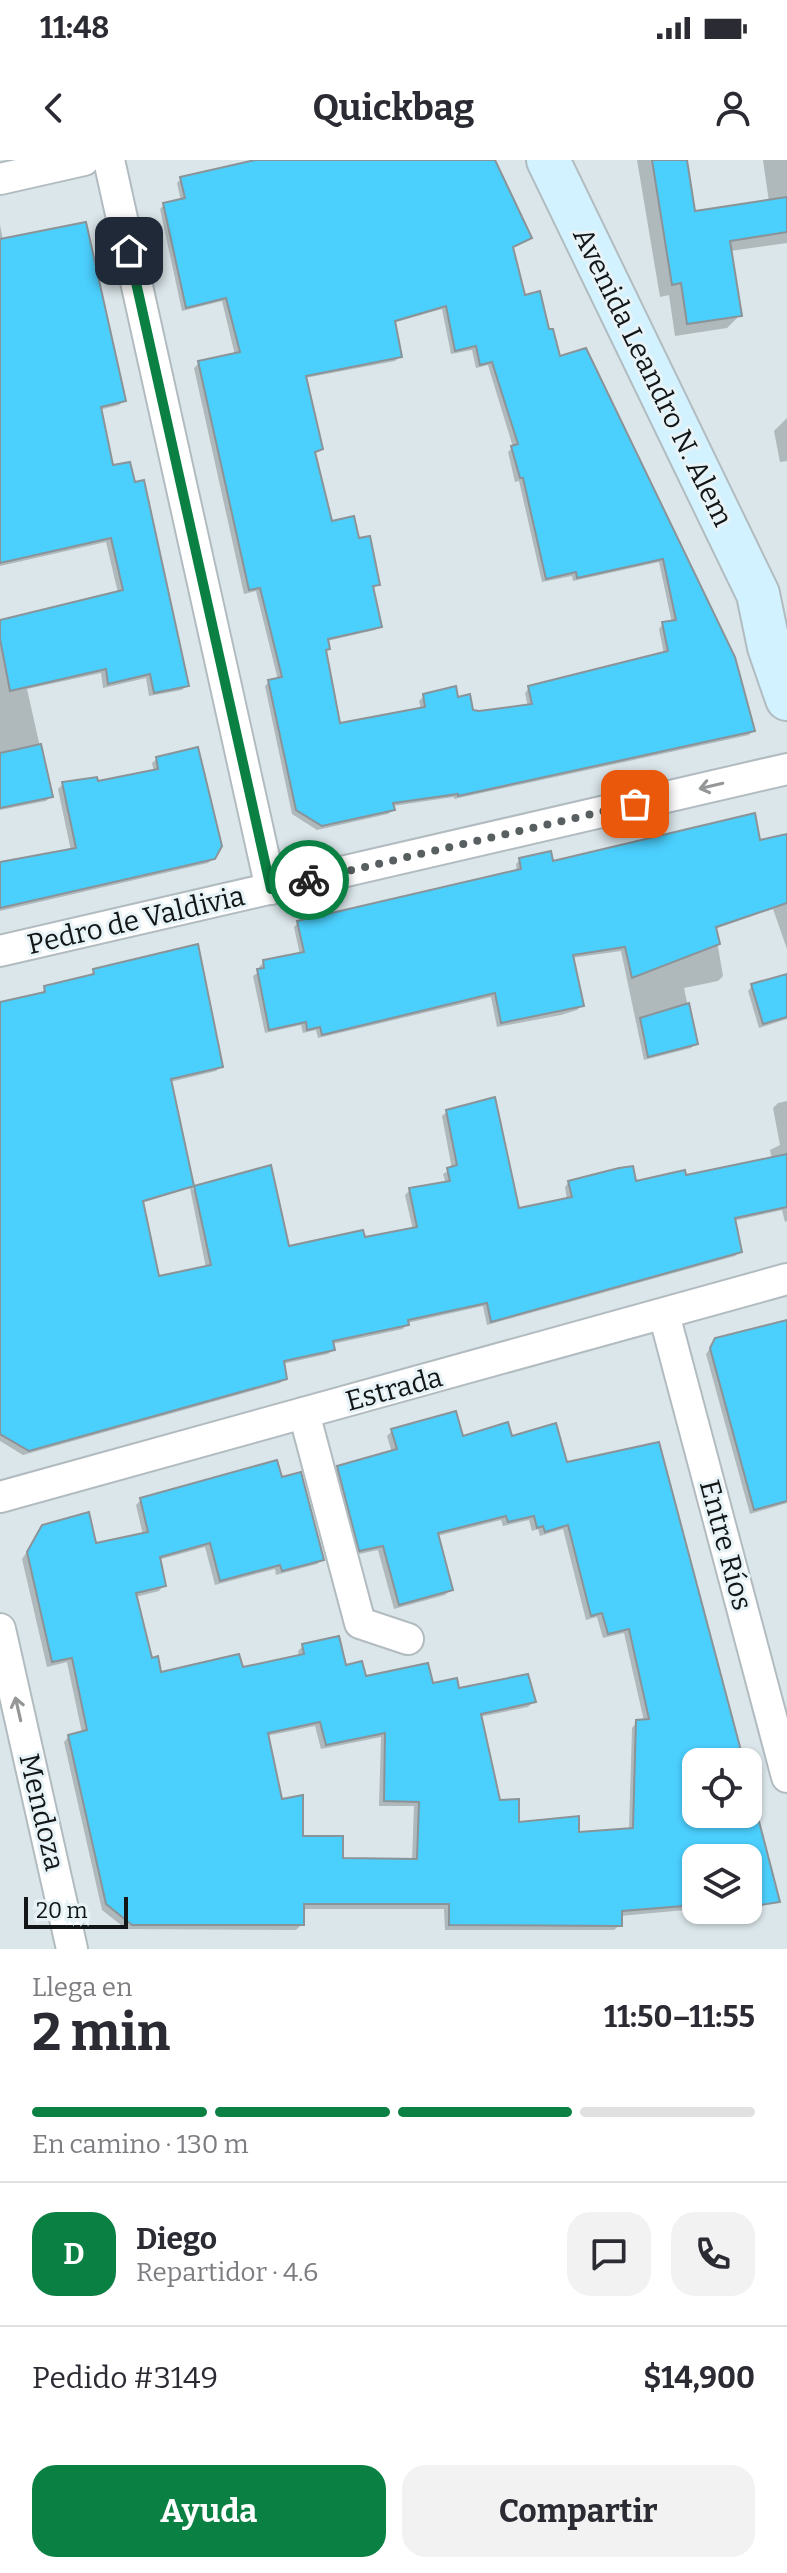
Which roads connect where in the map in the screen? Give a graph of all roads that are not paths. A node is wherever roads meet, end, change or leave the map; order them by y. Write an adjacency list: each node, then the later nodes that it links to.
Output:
1 (84, 160): 4 (street)
2 (109, 160): 9 (street)
3 (548, 160): 5 (street, Avenida Leandro N. Alem)
4 (0, 179)
5 (758, 594): 6 (street, Avenida Leandro N. Alem); 7 (street, Avenida Leandro N. Alem)
6 (787, 628)
7 (787, 699)
8 (787, 769): 9 (street, Pedro de Valdivia, one-way to 9)
9 (271, 889): 10 (street, Pedro de Valdivia)
10 (0, 951)
11 (787, 1279): 12 (street, Estrada)
12 (664, 1314): 13 (street, Estrada); 17 (street, Entre Ríos)
13 (304, 1413): 14 (street, Estrada); 16 (street)
14 (0, 1497)
15 (0, 1629): 18 (street, Mendoza, one-way to 15)
16 (408, 1639)
17 (787, 1777)
18 (72, 1949)

